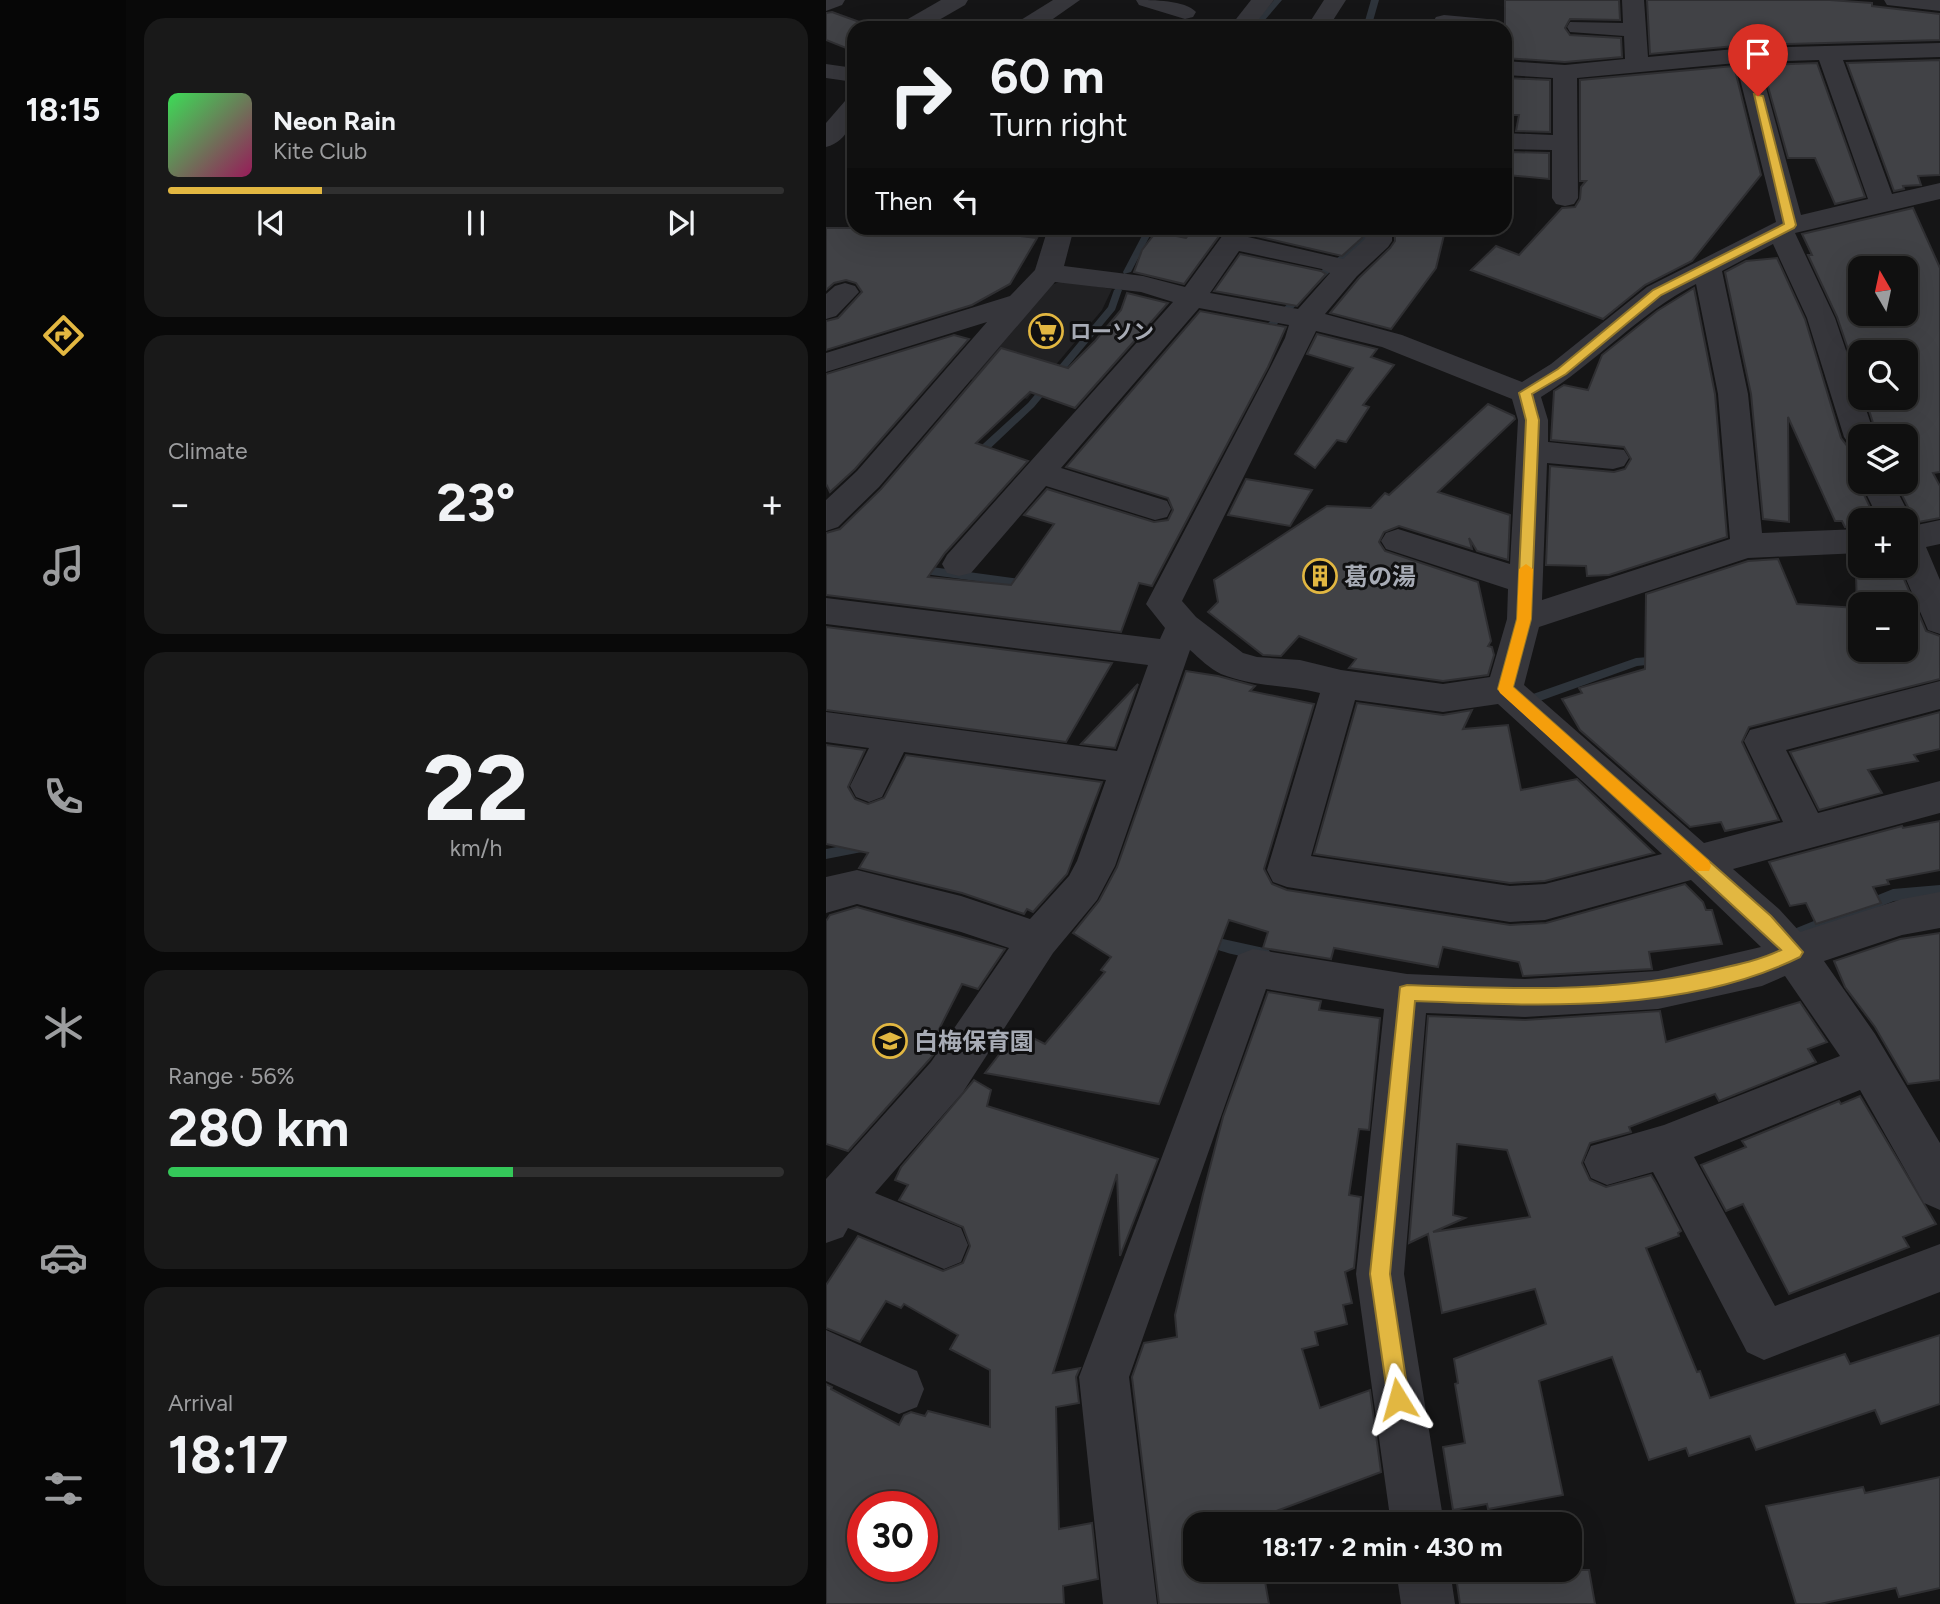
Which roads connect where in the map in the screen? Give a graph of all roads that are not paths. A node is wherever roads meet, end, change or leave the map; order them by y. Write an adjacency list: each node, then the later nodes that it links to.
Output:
1 (834, 0): 9 (street)
2 (957, 0): 13 (street)
3 (1069, 0): 14 (street)
4 (1147, 0): 11 (street)
5 (1263, 0): 15 (street)
6 (1335, 0): 16 (street)
7 (1633, 0): 19 (street)
8 (1895, 0): 10 (street)
9 (826, 4)
10 (1940, 4)
11 (1181, 13)
12 (1446, 17): 17 (street)
13 (921, 21)
14 (1035, 21)
15 (1246, 21)
16 (1322, 21)
17 (1468, 21)
18 (1578, 27): 19 (street)
19 (1635, 30): 23 (street)
20 (1818, 47): 21 (street); 22 (street); 32 (street)
21 (1940, 51)
22 (1746, 55): 23 (street); 33 (street)
23 (1637, 67): 25 (street)
24 (1512, 68): 25 (street)
25 (1565, 72): 29 (street)
26 (847, 114): 27 (street)
27 (826, 139)
28 (1512, 141): 29 (street)
29 (1565, 143): 31 (street)
30 (1940, 191): 32 (street)
31 (1564, 198)
32 (1882, 203): 33 (street)
33 (1786, 229): 39 (street); 46 (street)
34 (1059, 235): 40 (street)
35 (1235, 235): 41 (street)
36 (1239, 235): 38 (street)
37 (1378, 235): 38 (street)
38 (1338, 266): 43 (street)
39 (1707, 267): 45 (street); 56 (street)
40 (1048, 273): 41 (street); 42 (street)
41 (1192, 298): 43 (street); 49 (street)
42 (1020, 302): 44 (street); 51 (street)
43 (1304, 321): 45 (street); 63 (street)
44 (826, 363)
45 (1525, 393): 47 (street)
46 (1856, 424)
47 (1532, 451): 48 (street); 59 (street)
48 (1614, 458)
49 (1041, 472): 50 (street); 57 (street)
50 (1155, 509)
51 (826, 519)
52 (1940, 533): 53 (street)
53 (1918, 538)
54 (1398, 541): 59 (street)
55 (1848, 542): 56 (street)
56 (1746, 546): 61 (street)
57 (959, 564)
58 (1918, 569): 62 (street)
59 (1525, 582): 61 (street)
60 (826, 611): 63 (street)
61 (1524, 619): 65 (street)
62 (1940, 621)
63 (1177, 640): 64 (street); 69 (street)
64 (1341, 684): 65 (street); 73 (street)
65 (1505, 689): 73 (street)
66 (1940, 695): 72 (street)
67 (826, 727): 68 (street)
68 (893, 736): 69 (street); 70 (street)
69 (1128, 768): 76 (street)
70 (869, 786)
71 (1940, 797): 72 (street)
72 (1807, 831): 73 (street)
73 (1697, 861): 77 (street)
74 (826, 895): 76 (street)
75 (1940, 910): 77 (street)
76 (1038, 940): 83 (street)
77 (1783, 941): 78 (street); 79 (street)
78 (1407, 993): 88 (street); 90 (street)
79 (1869, 1065): 80 (street); 82 (street)
80 (1664, 1147): 81 (street); 85 (street)
81 (1607, 1162)
82 (1940, 1187)
83 (834, 1200): 84 (street)
84 (944, 1245)
85 (1940, 1268)
86 (826, 1355): 87 (street)
87 (899, 1389)
88 (1415, 1512)
89 (1425, 1582): 91 (street)
90 (1130, 1604)
91 (1428, 1604)

